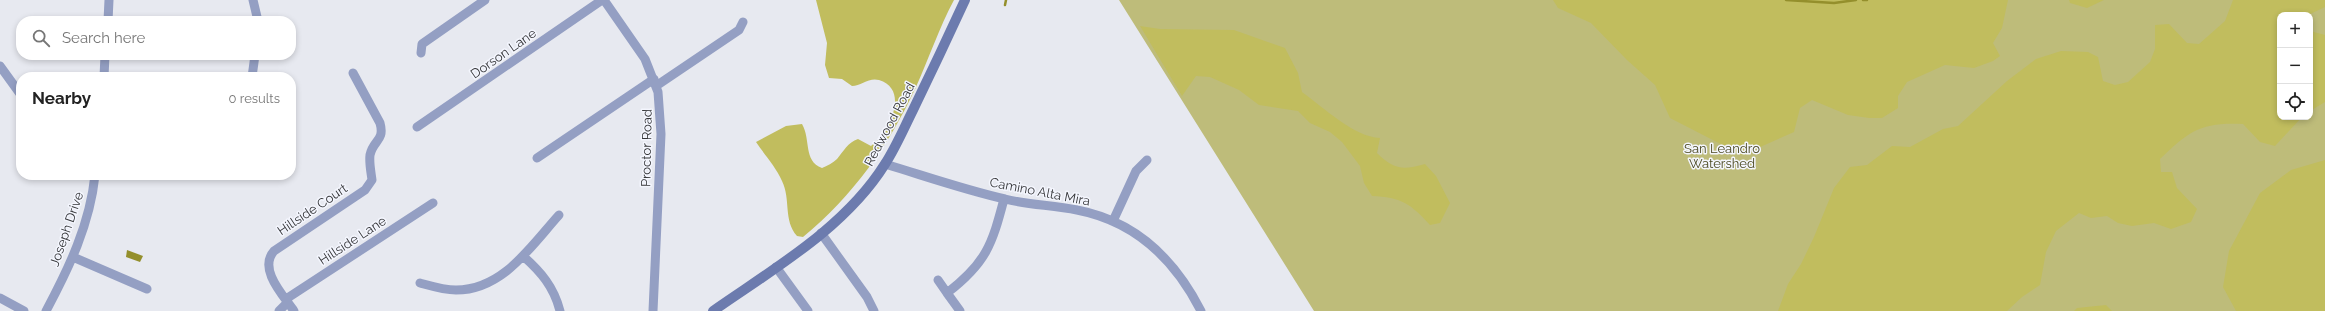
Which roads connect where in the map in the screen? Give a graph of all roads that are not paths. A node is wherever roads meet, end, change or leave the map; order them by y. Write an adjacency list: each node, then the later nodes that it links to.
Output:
1 (109, 0): 6 (street)
2 (253, 0): 7 (street)
3 (485, 0): 9 (street)
4 (603, 0): 16 (street, Proctor Road); 18 (street, Dorson Lane)
5 (965, 0): 21 (main road, Redwood Road)
6 (108, 16)
7 (257, 16)
8 (743, 22): 16 (street)
9 (421, 53)
10 (105, 60): 13 (street)
11 (254, 60): 14 (street)
12 (0, 66): 17 (street)
13 (104, 72)
14 (253, 72)
15 (353, 73): 36 (street, Hillside Court)
16 (655, 82): 19 (street); 42 (street, Proctor Road)
17 (16, 88)
18 (417, 127)
19 (537, 158)
20 (1147, 160): 26 (street)
21 (885, 164): 23 (street, Camino Alta Mira); 27 (main road, Redwood Road)
22 (94, 180): 29 (street, Joseph Drive)
23 (1004, 199): 26 (street, Camino Alta Mira); 34 (street)
24 (433, 203): 36 (street, Hillside Lane)
25 (558, 215): 28 (street)
26 (1113, 221): 47 (street, Camino Alta Mira)
27 (821, 233): 30 (main road, Redwood Road); 45 (street)
28 (523, 256): 32 (street); 41 (street)
29 (73, 257): 33 (street); 38 (street, Joseph Drive)
30 (776, 267): 43 (main road, Redwood Road); 44 (street)
31 (938, 280): 34 (street)
32 (420, 284)
33 (147, 289)
34 (947, 293): 46 (street)
35 (0, 298): 37 (street)
36 (287, 301): 39 (street, Hillside Lane); 40 (street)
37 (24, 311)
38 (46, 311)
39 (279, 311)
40 (294, 311)
41 (560, 311)
42 (653, 311)
43 (713, 311)
44 (808, 311)
45 (874, 311)
46 (960, 311)
47 (1201, 311)

